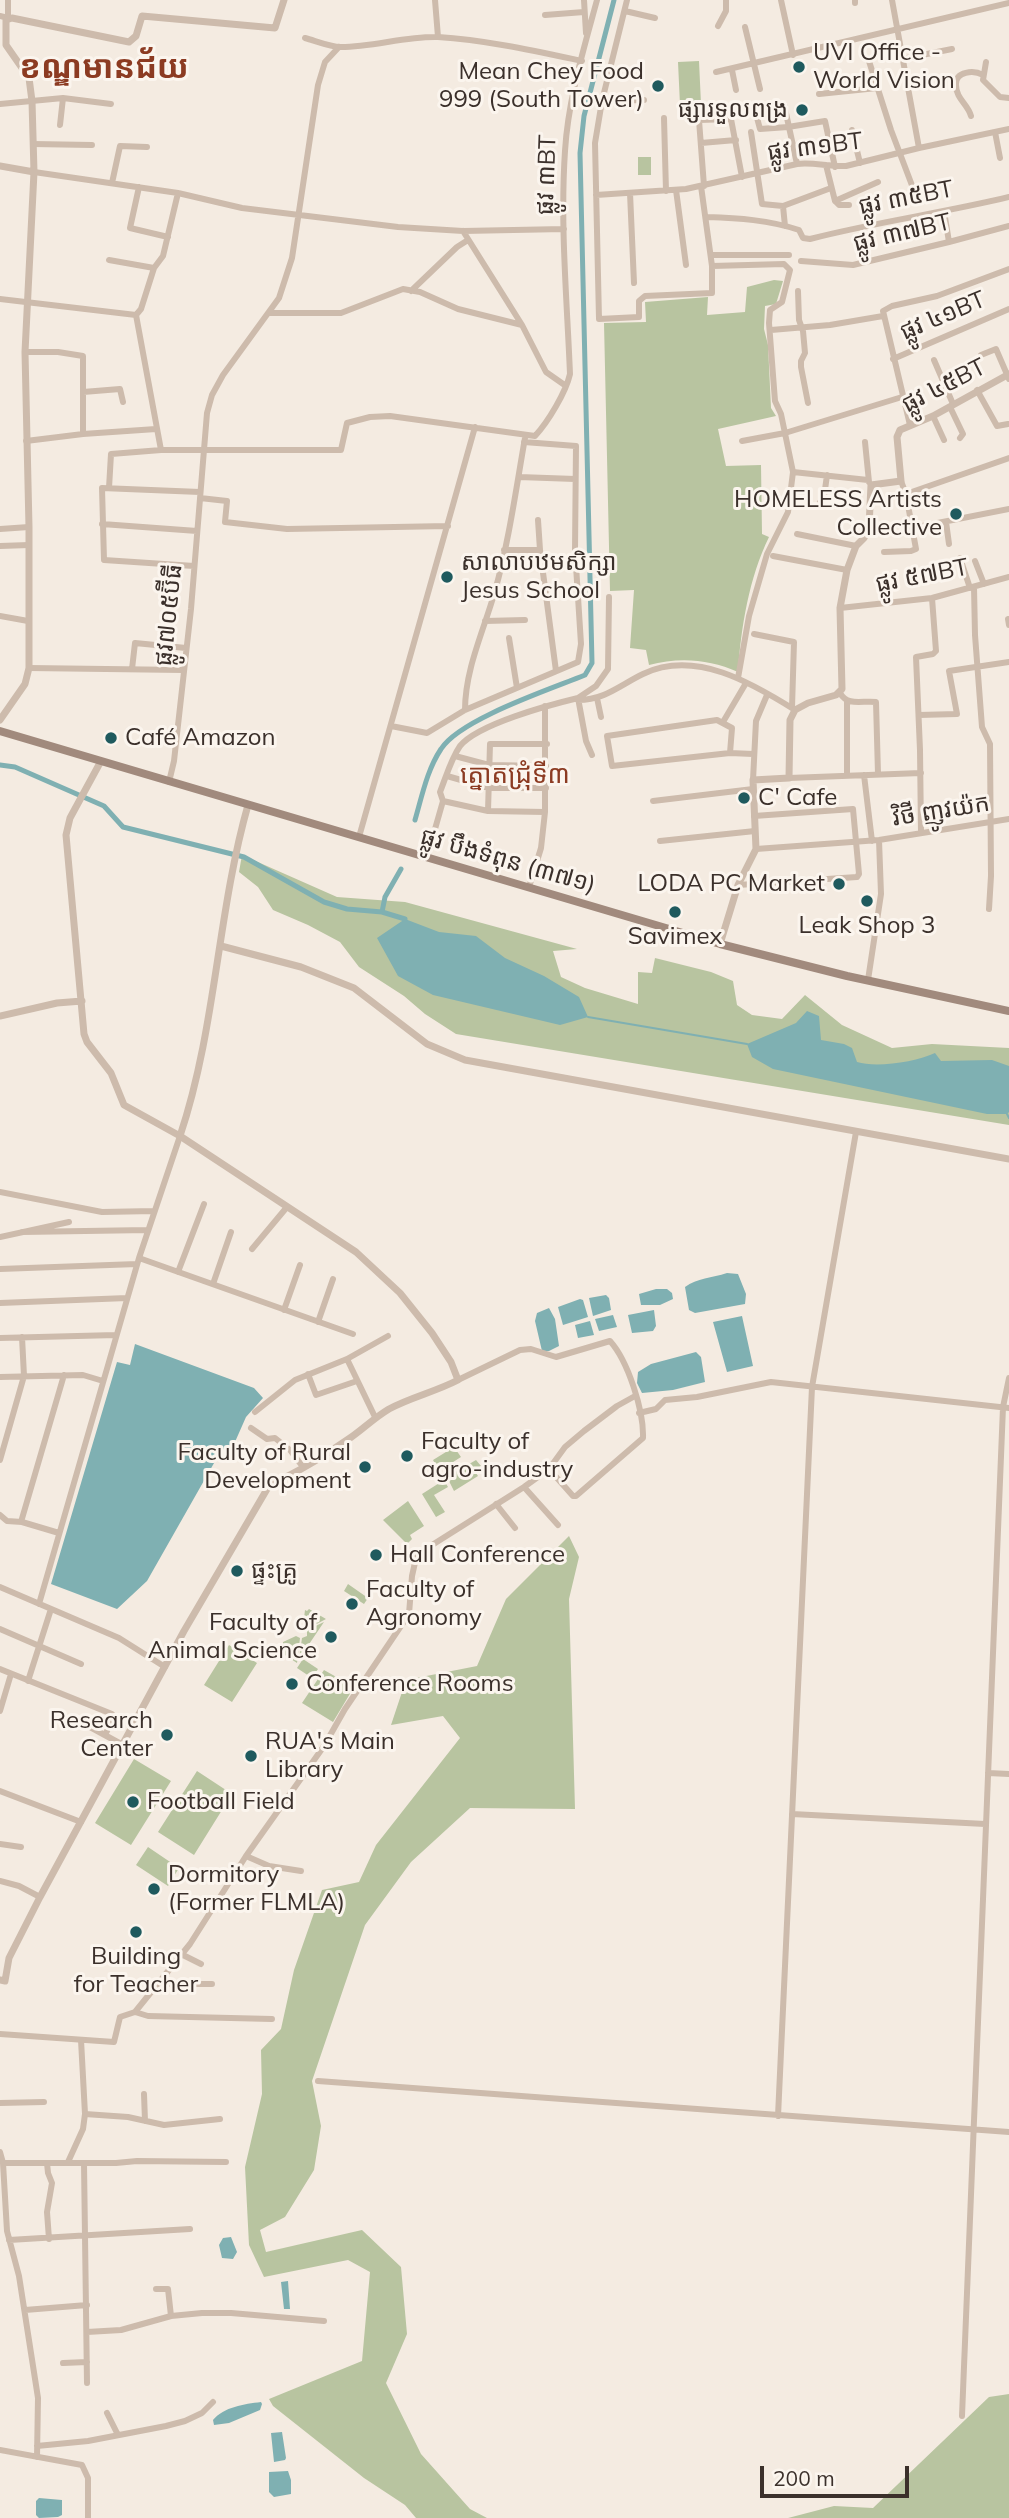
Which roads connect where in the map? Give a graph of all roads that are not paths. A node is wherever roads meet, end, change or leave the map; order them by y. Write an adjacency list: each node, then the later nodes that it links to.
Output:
1 (8, 0): 14 (street)
2 (284, 0): 14 (street)
3 (435, 0): 19 (street)
4 (584, 0): 12 (street)
5 (597, 0): 21 (street, ផ្លូវ ៣BT)
6 (627, 0): 11 (street)
7 (726, 0): 16 (street)
8 (781, 0): 24 (street)
9 (892, 0): 18 (street)
10 (1009, 2): 18 (street)
11 (625, 11): 15 (street); 41 (street)
12 (584, 12): 13 (street); 21 (street)
13 (545, 15)
14 (4, 17): 40 (street)
15 (655, 18)
16 (718, 26)
17 (745, 27): 29 (street)
18 (898, 30): 24 (street); 26 (street)
19 (438, 37): 22 (street); 27 (street)
20 (305, 38): 22 (street)
21 (587, 38): 27 (street, ផ្លូវ ៣BT)
22 (339, 47): 89 (street, ផ្លូវ៧០៥ប៊ីធី)
23 (952, 49): 26 (street)
24 (793, 55): 29 (street)
25 (868, 58): 34 (street)
26 (902, 59): 61 (street)
27 (582, 61): 94 (street, ផ្លូវ ៣BT)
28 (986, 62): 32 (street)
29 (752, 64): 30 (street); 33 (street)
30 (732, 70): 31 (street); 35 (street)
31 (716, 72)
32 (983, 75): 38 (street); 47 (street)
33 (760, 89)
34 (877, 89): 36 (street); 62 (street)
35 (736, 90)
36 (819, 94)
37 (63, 98): 40 (street); 43 (street); 50 (street)
38 (1009, 98)
39 (644, 100): 41 (street)
40 (32, 101): 42 (street); 58 (street)
41 (602, 101): 82 (street)
42 (0, 104)
43 (111, 104)
44 (772, 104): 51 (street)
45 (698, 107): 49 (street)
46 (756, 114): 51 (street)
47 (971, 116)
48 (664, 118): 79 (street)
49 (699, 120): 56 (street); 57 (street)
50 (60, 125)
51 (788, 127): 65 (street); 68 (street)
52 (1009, 129): 55 (street, ផ្លូវ ៣១BT)
53 (852, 130): 64 (street)
54 (751, 132): 70 (street)
55 (995, 132): 61 (street, ផ្លូវ ៣១BT); 63 (street)
56 (736, 140): 57 (street); 71 (street)
57 (701, 143): 74 (street)
58 (33, 144): 59 (street); 69 (street)
59 (92, 145)
60 (147, 147): 73 (street)
61 (919, 148): 62 (street, ផ្លូវ ៣១BT)
62 (900, 153): 64 (street, ផ្លូវ ៣១BT); 77 (street)
63 (1000, 158)
64 (860, 163): 68 (street, ផ្លូវ ៣១BT)
65 (796, 164): 66 (street, ផ្លូវ ៣១BT); 70 (street, ផ្លូវ ៣១BT)
66 (826, 165): 68 (street, ផ្លូវ ៣១BT); 76 (street)
67 (0, 166): 69 (street)
68 (835, 167)
69 (34, 172): 73 (street); 111 (street)
70 (758, 174): 71 (street, ផ្លូវ ៣១BT); 85 (street)
71 (742, 177): 74 (street, ផ្លូវ ៣១BT)
72 (878, 182): 84 (street)
73 (112, 183): 75 (street)
74 (703, 186): 78 (street, ផ្លូវ ៣១BT); 90 (street)
75 (139, 187): 80 (street); 96 (street)
76 (831, 188): 84 (street); 87 (street)
77 (913, 188)
78 (676, 190): 79 (street, ផ្លូវ ៣១BT); 103 (street)
79 (666, 191): 81 (street, ផ្លូវ ៣១BT)
80 (178, 193): 89 (street); 96 (street)
81 (630, 193): 82 (street, ផ្លូវ ៣១BT); 107 (street)
82 (596, 195): 104 (street)
83 (1009, 197): 88 (street, ផ្លូវ ៣៥BT)
84 (835, 201): 86 (street)
85 (762, 204): 87 (street); 91 (street)
86 (849, 205)
87 (783, 206): 92 (street)
88 (944, 211): 92 (street, ផ្លូវ ៣៥BT); 98 (street)
89 (299, 215): 95 (street); 113 (street, ផ្លូវ៧០៥ប៊ីធី)
90 (707, 217): 91 (street); 99 (street)
91 (760, 222): 92 (street)
92 (785, 226)
93 (1009, 226): 98 (street, ផ្លូវ ៣៧BT)
94 (564, 229): 95 (street); 124 (street, ផ្លូវ ៣BT)
95 (463, 231): 97 (street)
96 (168, 237): 105 (street)
97 (468, 240): 108 (street); 116 (street)
98 (949, 243): 102 (street, ផ្លូវ ៣៧BT)
99 (712, 255): 100 (street); 104 (street)
100 (789, 255)
101 (109, 260): 105 (street)
102 (802, 261)
103 (686, 265)
104 (712, 266): 118 (street)
105 (154, 268): 114 (street)
106 (1009, 269): 115 (street)
107 (634, 283)
108 (411, 290): 113 (street); 116 (street)
109 (798, 291): 117 (street)
110 (0, 299): 111 (street)
111 (26, 302): 114 (street); 119 (street)
112 (1009, 309): 121 (street, ផ្លូវ ៤១BT)
113 (269, 313): 145 (street, ផ្លូវ៧០៥ប៊ីធី)
114 (136, 315): 135 (street)
115 (883, 316): 117 (street); 121 (street)
116 (522, 325): 124 (street)
117 (802, 327): 118 (street); 129 (street)
118 (771, 330): 136 (street)
119 (25, 352): 126 (street); 141 (street)
120 (981, 355): 123 (street)
121 (893, 359): 127 (street)
122 (934, 360): 130 (street)
123 (1009, 376): 125 (street, ផ្លូវ ៤៥BT)
124 (566, 386): 138 (street)
125 (977, 390): 130 (street, ផ្លូវ ៤៥BT); 132 (street)
126 (83, 392): 128 (street); 137 (street)
127 (902, 397): 133 (street); 136 (street)
128 (123, 402)
129 (808, 403)
130 (952, 406): 131 (street, ផ្លូវ ៤៥BT); 139 (street)
131 (933, 416): 133 (street, ផ្លូវ ៤៥BT); 140 (street)
132 (1008, 424)
133 (910, 425): 151 (street, ផ្លូវ ៤៥BT)
134 (475, 427): 138 (street); 145 (street); 161 (street)
135 (156, 429): 137 (street); 144 (street)
136 (785, 433): 142 (street); 147 (street)
137 (83, 434): 141 (street)
138 (525, 439): 149 (street); 150 (street)
139 (960, 439)
140 (944, 440)
141 (26, 441): 162 (street)
142 (742, 441)
143 (865, 442): 152 (street)
144 (161, 450): 145 (street); 153 (street)
145 (204, 452): 155 (street, ផ្លូវ៧០៥ប៊ីធី)
146 (1009, 458): 154 (street)
147 (793, 472): 148 (street); 198 (street)
148 (827, 475): 152 (street); 156 (street)
149 (519, 477): 150 (street); 171 (street)
150 (575, 479): 197 (street)
151 (901, 481): 152 (street); 154 (street)
152 (870, 483): 170 (street)
153 (109, 488): 155 (street); 160 (street)
154 (906, 494): 163 (street)
155 (200, 495): 161 (street); 165 (street, ផ្លូវ៧០៥ប៊ីធី)
156 (820, 502)
157 (1009, 509): 159 (street)
158 (538, 520): 172 (street)
159 (946, 522): 163 (street); 167 (street)
160 (102, 524): 165 (street); 177 (street)
161 (448, 526): 213 (street)
162 (29, 527): 164 (street); 168 (street)
163 (912, 528): 173 (street)
164 (0, 529)
165 (197, 531): 177 (street, ផ្លូវ៧០៥ប៊ីធី)
166 (797, 534): 170 (street)
167 (949, 544)
168 (29, 545): 169 (street); 187 (street)
169 (0, 546)
170 (856, 546): 178 (street)
171 (505, 550): 172 (street); 188 (street)
172 (540, 550): 197 (street)
173 (884, 552)
174 (773, 556): 178 (street)
175 (960, 558): 181 (street)
176 (975, 561): 180 (street)
177 (194, 566): 191 (street, ផ្លូវ៧០៥ប៊ីធី)
178 (847, 570): 184 (street)
179 (1009, 577): 180 (street, ផ្លូវ ៥៧BT)
180 (984, 584): 181 (street, ផ្លូវ ៥៧BT)
181 (972, 588): 183 (street, ផ្លូវ ៥៧BT); 194 (street)
182 (609, 597): 204 (street)
183 (932, 598): 184 (street, ផ្លូវ ៥៧BT); 209 (street)
184 (840, 608): 201 (street)
185 (0, 616): 187 (street)
186 (525, 620): 188 (street)
187 (29, 621): 193 (street)
188 (485, 621): 208 (street)
189 (754, 634): 207 (street)
190 (509, 638): 200 (street)
191 (186, 648): 195 (street); 196 (street, ផ្លូវ៧០៥ប៊ីធី)
192 (1009, 662): 194 (street)
193 (29, 668): 195 (street); 211 (street)
194 (977, 668): 209 (street); 241 (street)
195 (132, 669): 196 (street)
196 (183, 670): 230 (street, ផ្លូវ៧០៥ប៊ីធី)
197 (556, 671): 200 (street)
198 (738, 678): 199 (street); 203 (street)
199 (746, 683): 202 (street); 212 (street)
200 (517, 688): 208 (street)
201 (840, 693): 205 (street); 207 (street)
202 (766, 695): 207 (street); 217 (street)
203 (597, 698): 204 (street); 210 (street)
204 (578, 699): 206 (street); 218 (street)
205 (847, 701): 224 (street); 227 (street)
206 (545, 706): 215 (street); 219 (street)
207 (794, 709): 228 (street)
208 (465, 710): 213 (street)
209 (919, 715): 223 (street)
210 (601, 716)
211 (0, 720)
212 (723, 722): 216 (street); 216 (street)
213 (391, 726): 244 (street)
214 (0, 731): 220 (main road, ផ្លូវ បឹងទំពុន (៣៧១))
215 (547, 744): 221 (street); 222 (street)
216 (730, 752): 217 (street)
217 (753, 754): 229 (street)
218 (592, 755)
219 (455, 756): 221 (street); 225 (street)
220 (101, 761): 230 (main road, ផ្លូវ បឹងទំពុន (៣៧១)); 256 (street)
221 (489, 765): 222 (street); 231 (street)
222 (546, 766): 232 (street)
223 (921, 773): 224 (street); 243 (street)
224 (878, 774): 226 (street)
225 (447, 775): 231 (street); 234 (street)
226 (864, 775): 227 (street); 246 (street)
227 (847, 776): 228 (street)
228 (789, 778): 229 (street)
229 (753, 780): 233 (street)
230 (169, 782): 236 (main road, ផ្លូវ បឹងទំពុន (៣៧១))
231 (489, 788): 232 (street); 237 (street)
232 (546, 788): 238 (street)
233 (753, 789): 235 (street); 239 (street)
234 (443, 801): 237 (street); 249 (street)
235 (653, 801)
236 (248, 805): 244 (main road, ផ្លូវ បឹងទំពុន (៣៧១)); 254 (street)
237 (488, 811): 238 (street)
238 (545, 812): 251 (street)
239 (754, 816): 242 (street); 247 (street)
240 (1009, 819): 241 (street, វិថី ញូវយ៉ក)
241 (989, 822): 243 (street, វិថី ញូវយ៉ក); 252 (street)
242 (755, 831): 245 (street); 248 (street)
243 (921, 833): 246 (street, វិថី ញូវយ៉ក)
244 (359, 837): 249 (main road, ផ្លូវ បឹងទំពុន (៣៧១))
245 (660, 841)
246 (875, 841): 247 (street, វិថី ញូវយ៉ក); 255 (street, វិថី ញូវយ៉ក)
247 (856, 843): 248 (street, វិថី ញូវយ៉ក); 250 (street)
248 (756, 849): 250 (street)
249 (427, 857): 251 (main road, ផ្លូវ បឹងទំពុន (៣៧១))
250 (738, 885): 253 (street)
251 (529, 887): 253 (main road, ផ្លូវ បឹងទំពុន (៣៧១))
252 (989, 909)
253 (720, 944): 255 (main road, ផ្លូវ បឹងទំពុន (៣៧១))
254 (221, 946): 259 (street); 260 (street)
255 (868, 980): 257 (main road, ផ្លូវ បឹងទំពុន (៣៧១))
256 (82, 1002): 258 (street); 260 (street)
257 (1009, 1012)
258 (0, 1016)
259 (856, 1132): 261 (street); 296 (street)
260 (180, 1136): 264 (street); 265 (street)
261 (1009, 1158)
262 (0, 1192): 265 (street)
263 (204, 1204): 275 (street)
264 (287, 1207): 271 (street); 293 (street)
265 (154, 1211): 267 (street)
266 (69, 1222): 268 (street)
267 (148, 1230): 268 (street); 272 (street)
268 (22, 1232): 270 (street)
269 (231, 1232): 277 (street)
270 (0, 1237)
271 (252, 1250)
272 (138, 1261): 274 (street); 275 (street); 278 (street)
273 (300, 1265): 280 (street)
274 (0, 1269)
275 (178, 1272): 277 (street)
276 (333, 1279): 281 (street)
277 (213, 1284): 280 (street)
278 (127, 1298): 279 (street); 283 (street)
279 (0, 1303)
280 (284, 1310): 281 (street)
281 (318, 1322): 282 (street)
282 (354, 1334)
283 (116, 1335): 285 (street); 294 (street)
284 (388, 1336): 287 (street)
285 (22, 1337): 286 (street); 290 (street)
286 (0, 1338)
287 (347, 1359): 288 (street); 295 (street)
288 (308, 1374): 295 (street); 299 (street)
289 (64, 1375): 290 (street); 294 (street); 309 (street)
290 (24, 1376): 291 (street); 303 (street)
291 (0, 1377)
292 (1009, 1378): 298 (street)
293 (458, 1380): 297 (street); 301 (street)
294 (103, 1381): 312 (street)
295 (357, 1381): 301 (street)
296 (812, 1387): 298 (street); 300 (street); 330 (street)
297 (635, 1396): 300 (street); 305 (street)
298 (1006, 1408): 327 (street)
299 (255, 1412)
300 (639, 1413): 305 (street)
301 (375, 1418): 304 (street)
302 (251, 1428): 304 (street)
303 (0, 1460)
304 (303, 1467): 319 (street)
305 (549, 1469): 306 (street)
306 (524, 1487): 307 (street); 310 (street)
307 (496, 1504): 311 (street); 335 (street)
308 (0, 1515): 309 (street)
309 (21, 1521): 312 (street)
310 (558, 1525)
311 (515, 1528)
312 (59, 1533): 314 (street)
313 (0, 1587): 314 (street)
314 (39, 1604): 315 (street)
315 (51, 1609): 317 (street); 319 (street)
316 (0, 1629): 317 (street)
317 (38, 1646): 318 (street); 322 (street)
318 (81, 1664)
319 (165, 1667): 326 (street)
320 (0, 1669): 321 (street)
321 (11, 1674): 322 (street); 323 (street)
322 (27, 1681): 325 (street)
323 (0, 1710)
324 (79, 1721): 325 (street)
325 (105, 1735): 326 (street)
326 (123, 1745): 331 (street)
327 (988, 1773): 328 (street); 332 (street)
328 (1009, 1774)
329 (0, 1791): 331 (street)
330 (792, 1814): 332 (street); 353 (street)
331 (81, 1822): 338 (street)
332 (985, 1824): 356 (street)
333 (0, 1844): 334 (street)
334 (21, 1847)
335 (246, 1856): 336 (street); 339 (street)
336 (302, 1871)
337 (0, 1881): 338 (street)
338 (40, 1897): 341 (street)
339 (181, 1954): 340 (street); 342 (street)
340 (201, 1964)
341 (2, 1982)
342 (158, 1984): 343 (street); 344 (street)
343 (212, 1984)
344 (135, 2012): 345 (street); 347 (street)
345 (272, 2020)
346 (0, 2034): 347 (street)
347 (82, 2040): 352 (street)
348 (318, 2081): 353 (street)
349 (144, 2094): 355 (street)
350 (0, 2102): 351 (street)
351 (44, 2102)
352 (85, 2115): 355 (street); 359 (street)
353 (778, 2116): 356 (street)
354 (220, 2119): 355 (street)
355 (145, 2121)
356 (973, 2131): 357 (street); 381 (street)
357 (1009, 2132)
358 (0, 2152): 361 (street)
359 (68, 2162): 362 (street); 363 (street)
360 (226, 2162): 363 (street)
361 (3, 2163): 362 (street); 364 (street)
362 (47, 2163): 368 (street)
363 (85, 2163): 367 (street)
364 (2, 2181): 365 (street)
365 (3, 2228): 369 (street)
366 (190, 2229): 367 (street)
367 (86, 2234): 368 (street); 371 (street)
368 (49, 2239): 369 (street)
369 (9, 2240): 372 (street)
370 (156, 2290): 373 (street)
371 (87, 2305): 372 (street); 375 (street)
372 (25, 2310): 383 (street)
373 (171, 2316): 374 (street); 375 (street)
374 (324, 2321)
375 (87, 2332): 376 (street)
376 (87, 2362): 377 (street); 378 (street)
377 (63, 2363)
378 (87, 2384)
379 (213, 2402): 382 (street)
380 (107, 2413): 382 (street)
381 (962, 2416)
382 (118, 2435): 383 (street)
383 (37, 2446): 385 (street)
384 (0, 2450): 385 (street)
385 (37, 2457): 386 (street)
386 (88, 2518)

